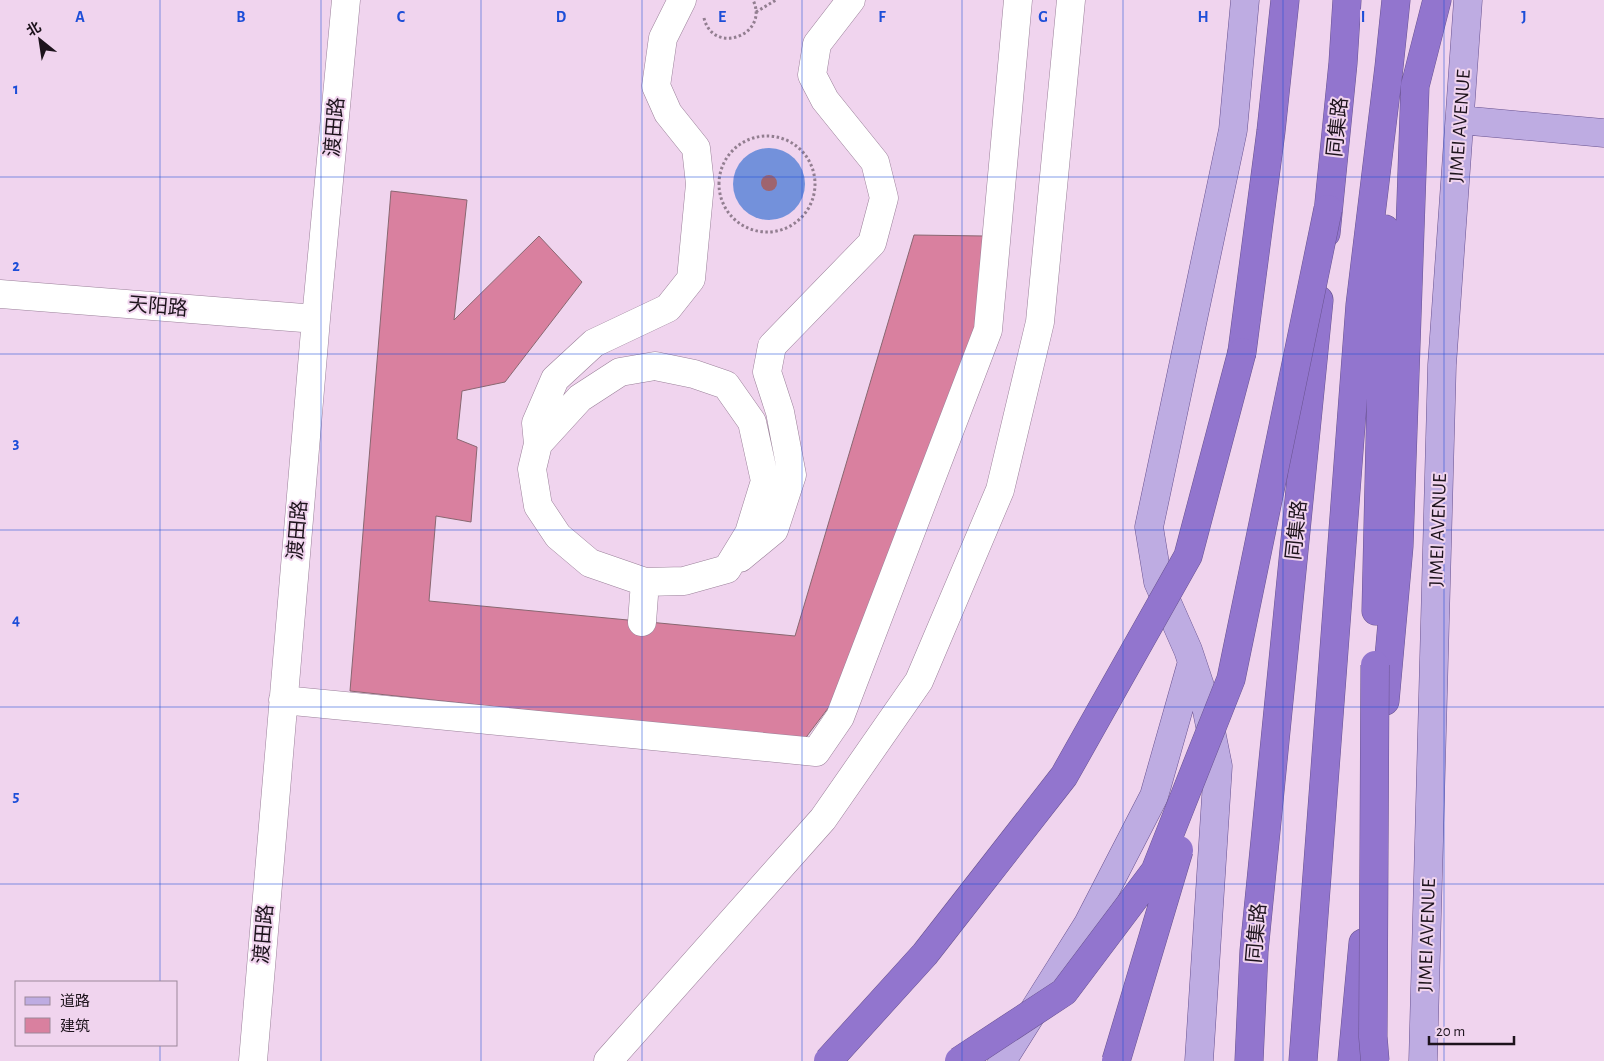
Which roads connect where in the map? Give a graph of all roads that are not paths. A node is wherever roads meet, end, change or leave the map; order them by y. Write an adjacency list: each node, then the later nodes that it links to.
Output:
1 (346, 0): 17 (street, 渡田路)
2 (682, 0): 18 (street)
3 (850, 0): 19 (street)
4 (1018, 0): 24 (street)
5 (1070, 0): 26 (street)
6 (1244, 0): 22 (main road)
7 (1285, 0): 27 (highway, bridge)
8 (1347, 0): 15 (highway, 同集路)
9 (1396, 0): 12 (highway)
10 (1437, 0): 34 (highway)
11 (1468, 0): 13 (main road, JIMEI AVENUE)
12 (1389, 67): 33 (highway); 35 (highway, bridge)
13 (1460, 120): 14 (main road); 36 (main road, JIMEI AVENUE)
14 (1604, 133)
15 (1328, 209): 23 (highway, bridge); 32 (highway, 同集路, bridge)
16 (0, 294): 17 (street, 天阳路)
17 (316, 318): 24 (street, 渡田路)
18 (538, 444): 19 (street); 20 (street)
19 (726, 569): 20 (street)
20 (645, 582): 21 (street)
21 (642, 622)
22 (1192, 662): 29 (main road); 31 (main road)
23 (1231, 679): 28 (highway, bridge); 30 (highway, bridge)
24 (283, 700): 25 (street, 渡田路)
25 (253, 1061)
26 (608, 1061)
27 (828, 1061)
28 (959, 1061)
29 (1002, 1061)
30 (1116, 1061)
31 (1199, 1061)
32 (1249, 1061)
33 (1303, 1061)
34 (1352, 1061)
35 (1375, 1061)
36 (1422, 1061)

